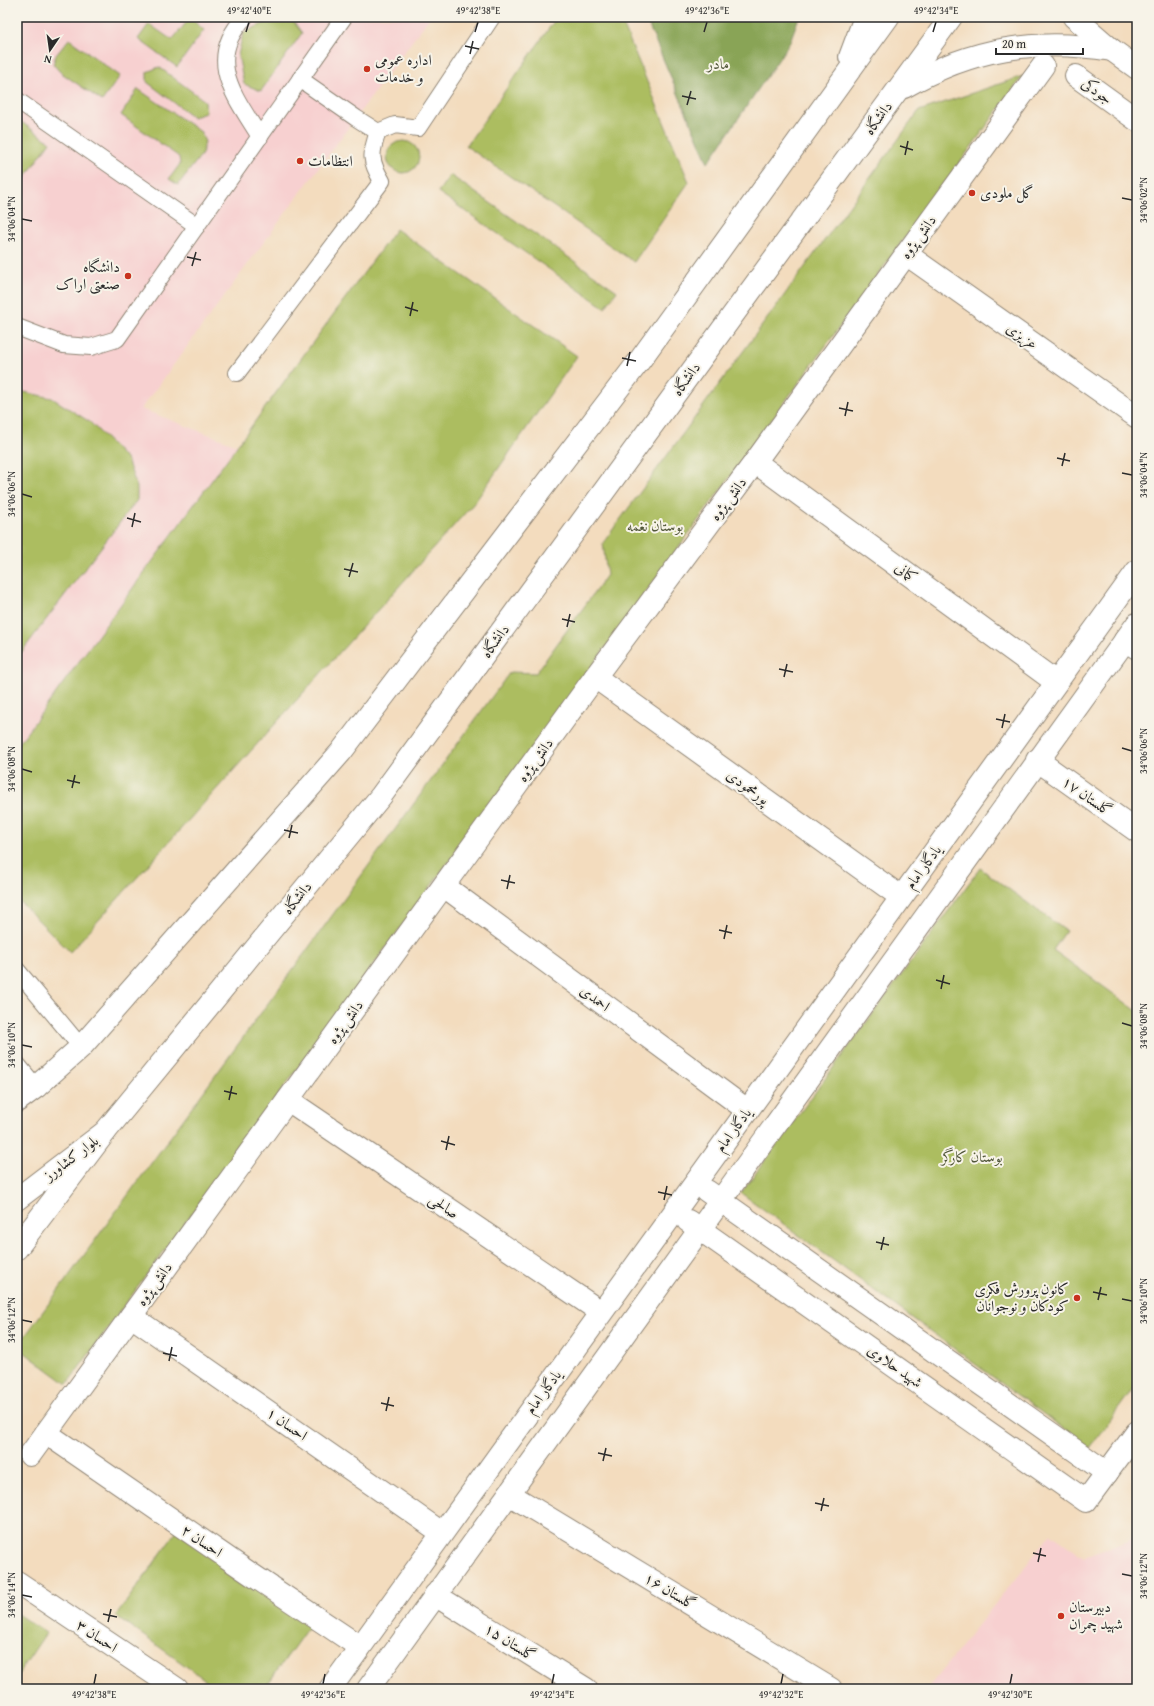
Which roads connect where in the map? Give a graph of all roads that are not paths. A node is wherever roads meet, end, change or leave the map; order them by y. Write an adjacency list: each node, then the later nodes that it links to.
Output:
1 (244, 17): 18 (lane)
2 (344, 17): 12 (lane)
3 (492, 17): 17 (lane)
4 (865, 17): 13 (street)
5 (888, 17): 13 (street)
6 (951, 17): 14 (street, دانشگاه)
7 (1074, 17): 8 (street)
8 (1112, 50): 10 (street); 14 (street)
9 (1042, 66): 20 (street, دانش پژوه)
10 (1137, 68)
11 (1076, 76): 16 (street, جودکی)
12 (300, 79): 17 (lane); 18 (lane)
13 (838, 86): 34 (street)
14 (898, 91): 40 (street, دانشگاه)
15 (17, 100): 19 (lane)
16 (1137, 120)
17 (378, 132): 22 (lane)
18 (260, 137): 19 (lane)
19 (197, 226): 21 (lane)
20 (906, 254): 23 (street, عزیزی); 24 (street, دانش پژوه)
21 (17, 327)
22 (237, 373)
23 (1137, 417)
24 (756, 462): 27 (street, دانش پژوه); 28 (street, کمانی)
25 (1137, 571): 28 (street, یادگار امام)
26 (1133, 637): 29 (street, یادگار امام)
27 (595, 677): 31 (street, دانش پژوه); 32 (street, پورمحمودی)
28 (1056, 682): 32 (street, یادگار امام)
29 (1037, 760): 30 (street, گلستان ۱۷); 43 (street, یادگار امام)
30 (1137, 831)
31 (444, 886): 37 (street, دانش پژوه); 39 (street, احمدی)
32 (901, 897): 39 (street, یادگار امام)
33 (17, 970): 34 (lane)
34 (81, 1048): 36 (street)
35 (17, 1064): 36 (lane)
36 (36, 1087): 38 (street)
37 (288, 1100): 47 (street, صالحی); 48 (street, دانش پژوه)
38 (17, 1101)
39 (747, 1110): 41 (street, یادگار امام)
40 (105, 1132): 42 (street, بلوار کشاورز); 46 (street, دانشگاه)
41 (695, 1182): 43 (street); 44 (street, یادگار امام)
42 (17, 1199)
43 (720, 1200): 45 (street, یادگار امام); 49 (street)
44 (674, 1211): 45 (street, شهید حلاوی); 47 (street, یادگار امام)
45 (700, 1229): 50 (street, شهید حلاوی); 55 (street, یادگار امام)
46 (17, 1248)
47 (601, 1312): 56 (street, یادگار امام)
48 (131, 1316): 52 (street, دانش پژوه); 56 (street, احسان ۱)
49 (928, 1346): 50 (street); 54 (street)
50 (908, 1375): 54 (street, شهید حلاوی)
51 (1137, 1432): 54 (street, شهید حلاوی)
52 (46, 1433): 53 (street, دانش پژوه); 59 (street, احسان ۲)
53 (30, 1455)
54 (1107, 1473)
55 (509, 1494): 58 (street, یادگار امام); 64 (street, گلستان ۱۶)
56 (442, 1533): 59 (street, یادگار امام)
57 (17, 1582): 60 (street, احسان ۳)
58 (435, 1595): 62 (street, یادگار امام); 63 (street, گلستان ۱۵)
59 (360, 1647): 61 (street, یادگار امام)
60 (177, 1689)
61 (330, 1689)
62 (368, 1689)
63 (586, 1689)
64 (831, 1689)

